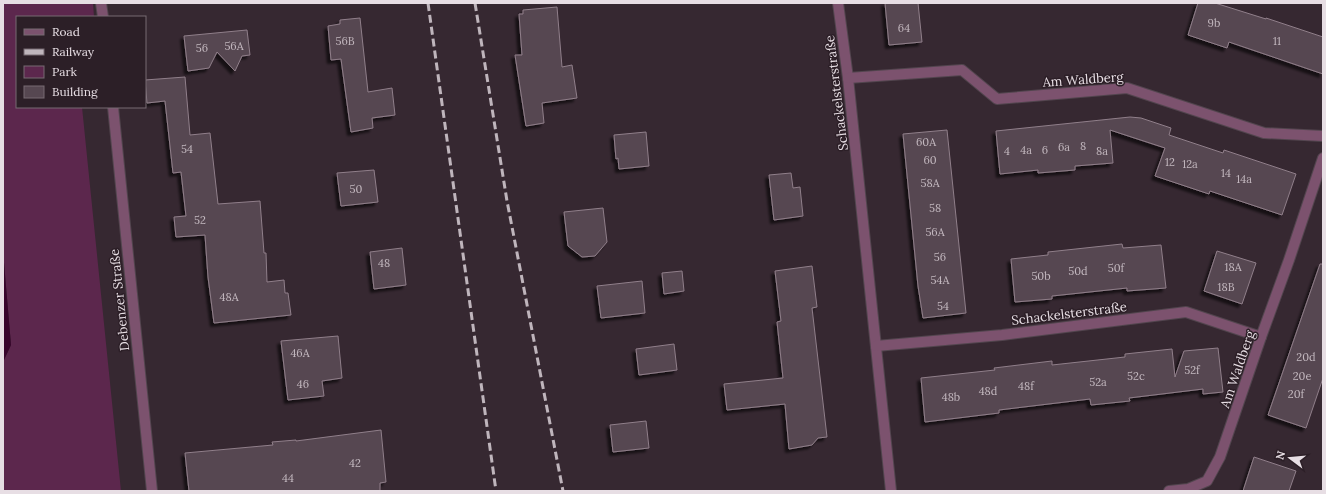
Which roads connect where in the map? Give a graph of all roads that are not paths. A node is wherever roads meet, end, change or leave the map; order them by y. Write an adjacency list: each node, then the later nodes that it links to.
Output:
1 (102, 3): 3 (street)
2 (838, 3): 4 (street, Schackelsterstraße)
3 (103, 16)
4 (848, 78): 6 (street, Am Waldberg); 9 (street, Schackelsterstraße)
5 (112, 108): 10 (street, Debenzer Straße)
6 (1323, 136)
7 (1323, 158): 8 (street, Am Waldberg)
8 (1261, 337): 9 (street, Schackelsterstraße); 12 (street, Am Waldberg)
9 (876, 346): 11 (street, Schackelsterstraße)
10 (152, 491)
11 (891, 491)
12 (1169, 491)

